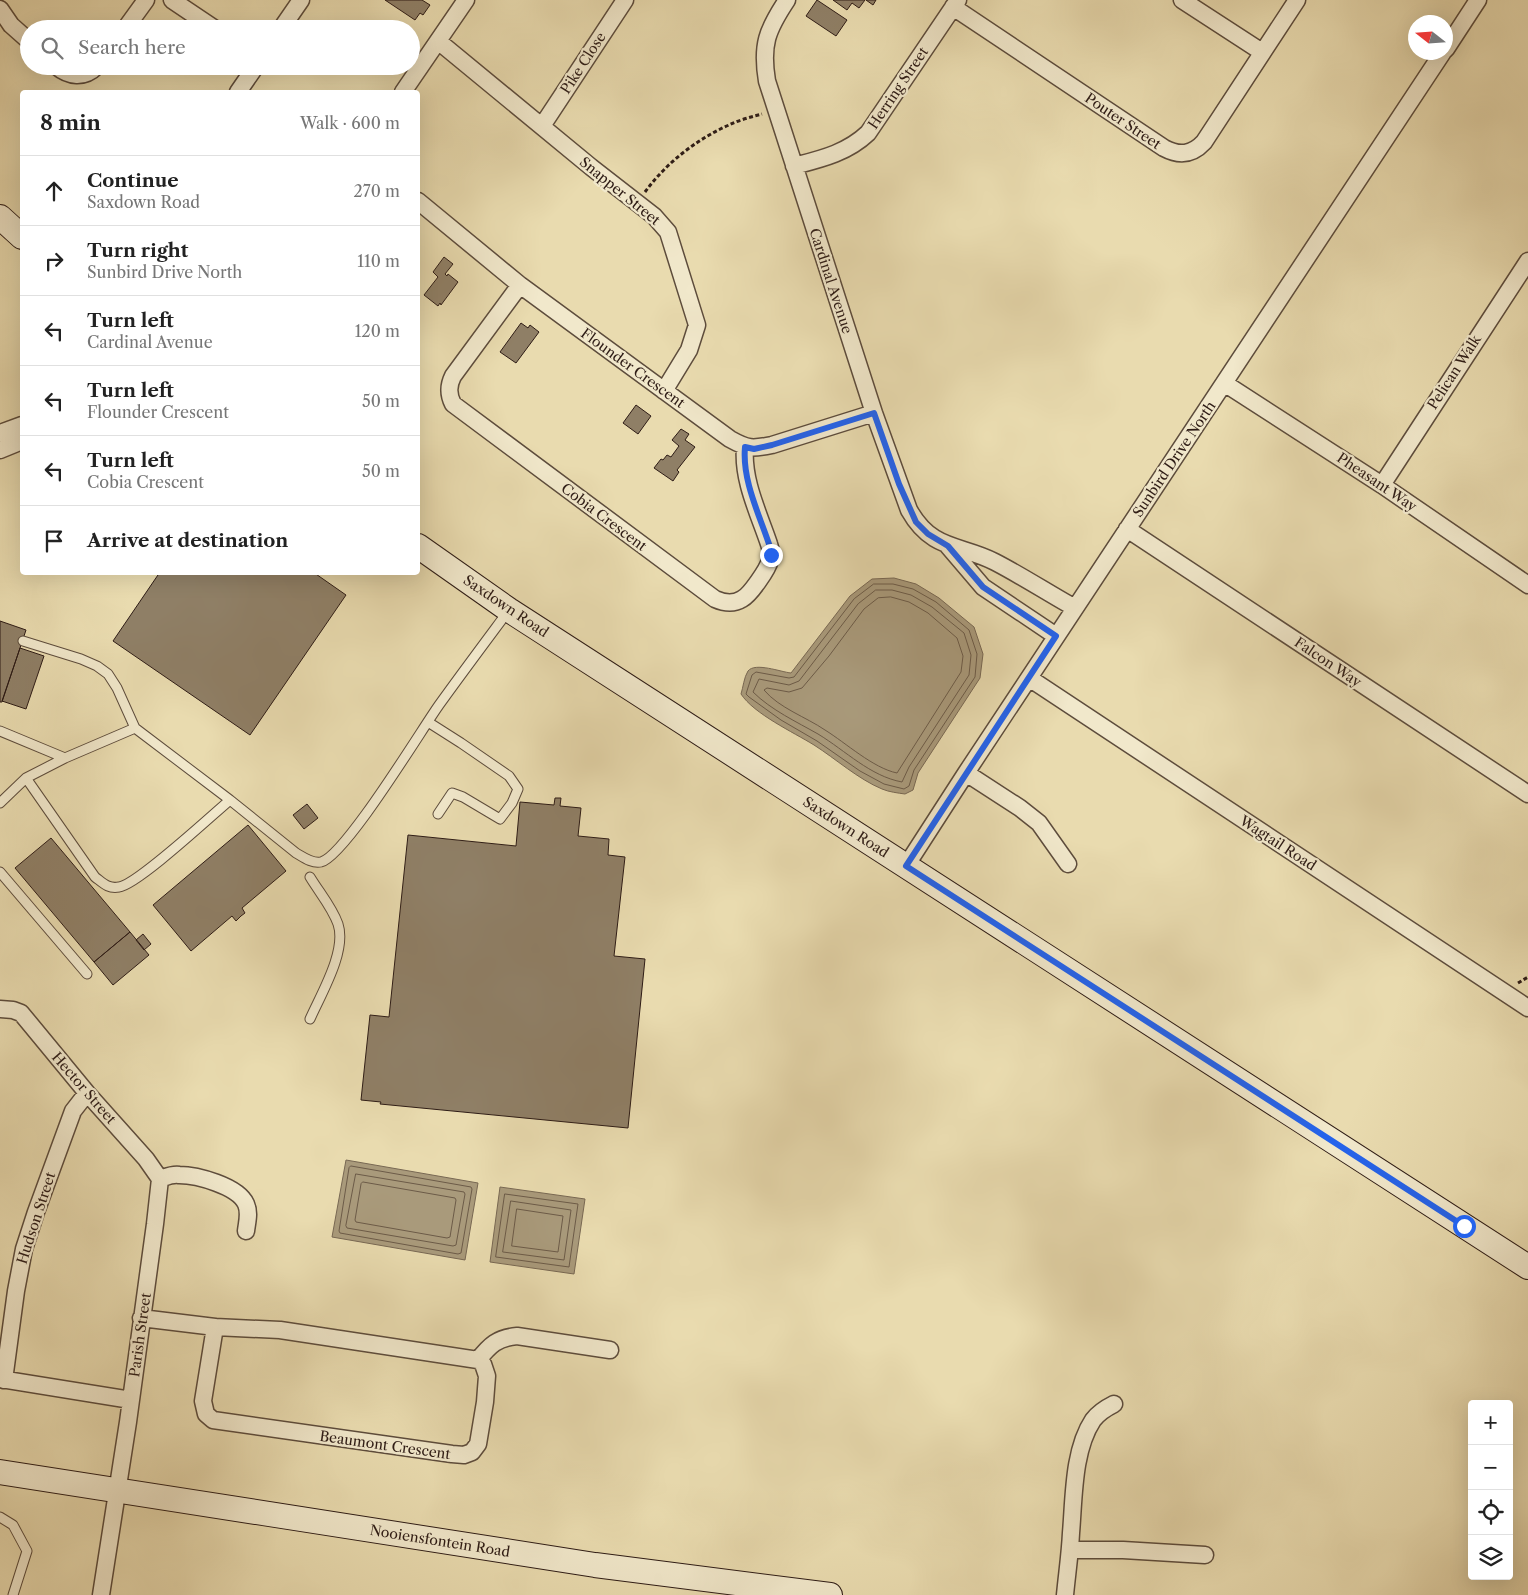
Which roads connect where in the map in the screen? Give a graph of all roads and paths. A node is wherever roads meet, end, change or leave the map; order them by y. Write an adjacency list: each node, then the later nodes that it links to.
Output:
1 (146, 0): 12 (street)
2 (172, 0): 13 (street)
3 (301, 0): 14 (street)
4 (466, 0): 17 (street)
5 (625, 0): 26 (street, Pike Close)
6 (787, 0): 25 (street, Cardinal Avenue)
7 (1182, 0): 18 (street)
8 (1297, 0): 18 (street, Pouter Street)
9 (1478, 0): 16 (street)
10 (956, 3): 18 (street, Pouter Street); 27 (street, Herring Street)
11 (0, 9): 15 (street)
12 (132, 20)
13 (202, 20)
14 (287, 20)
15 (20, 34)
16 (1453, 38)
17 (438, 41): 20 (street); 26 (street, Snapper Street)
18 (1262, 52)
19 (1438, 60): 34 (street, Sunbird Drive North)
20 (420, 67)
21 (250, 75): 23 (street)
22 (415, 75): 24 (street)
23 (239, 90)
24 (404, 90)
25 (776, 111): 27 (street, Cardinal Avenue); 28 (path)
26 (542, 126): 28 (street, Snapper Street)
27 (794, 166): 36 (street, Cardinal Avenue)
28 (637, 202): 35 (street, Snapper Street)
29 (420, 205): 33 (street, Flounder Crescent)
30 (0, 217): 31 (street)
31 (20, 235)
32 (1528, 261): 42 (street, Pelican Walk)
33 (520, 285): 35 (street, Flounder Crescent); 40 (street, Cobia Crescent)
34 (1224, 383): 42 (street, Pheasant Way); 43 (street, Sunbird Drive North)
35 (664, 391): 40 (street, Flounder Crescent)
36 (874, 413): 40 (street); 44 (street, Cardinal Avenue)
37 (20, 426): 38 (street)
38 (0, 433)
39 (20, 442): 41 (street)
40 (745, 447)
41 (0, 450)
42 (1382, 484): 46 (street, Pheasant Way)
43 (1127, 529): 47 (street, Sunbird Drive North); 58 (street, Falcon Way)
44 (948, 546): 47 (street, Cardinal Avenue); 49 (street, Cardinal Avenue)
45 (420, 547): 48 (street, Saxdown Road)
46 (1526, 578)
47 (1075, 608): 49 (street, Sunbird Drive North)
48 (509, 610): 52 (lane); 63 (street, Saxdown Road)
49 (1056, 636): 51 (street, Sunbird Drive North)
50 (23, 641): 53 (lane)
51 (1029, 678): 56 (street, Sunbird Drive North); 67 (street, Wagtail Road)
52 (428, 722): 59 (lane); 61 (lane)
53 (135, 728): 55 (lane); 59 (lane)
54 (0, 731): 55 (lane)
55 (65, 758): 57 (lane)
56 (966, 773): 62 (street); 63 (street, Sunbird Drive North)
57 (26, 778): 59 (lane); 60 (lane)
58 (1528, 794)
59 (230, 800)
60 (0, 803)
61 (438, 814)
62 (1068, 864)
63 (906, 866): 73 (street, Saxdown Road)
64 (0, 872): 66 (lane)
65 (310, 877): 69 (lane)
66 (87, 974)
67 (1528, 1008)
68 (0, 1009): 70 (street, Hector Street)
69 (310, 1019)
70 (87, 1093): 71 (street, Hector Street); 78 (street, Hudson Street)
71 (160, 1179): 72 (street); 74 (street, Parish Street)
72 (246, 1231)
73 (1528, 1267)
74 (142, 1318): 75 (street); 79 (street, Parish Street)
75 (215, 1327): 77 (street); 77 (street, Beaumont Crescent)
76 (610, 1350): 77 (street)
77 (478, 1360)
78 (2, 1380): 79 (street)
79 (131, 1400): 84 (street, Parish Street)
80 (1114, 1404): 86 (street)
81 (0, 1463): 83 (street, Nooiensfontein Road)
82 (0, 1472): 83 (street, Nooiensfontein Road)
83 (50, 1480): 84 (street, Nooiensfontein Road)
84 (117, 1490): 89 (street, Parish Street); 90 (street, Nooiensfontein Road)
85 (0, 1517): 88 (lane)
86 (1070, 1550): 87 (street); 91 (street)
87 (1205, 1555)
88 (13, 1595)
89 (101, 1595)
90 (830, 1595)
91 (1065, 1595)

